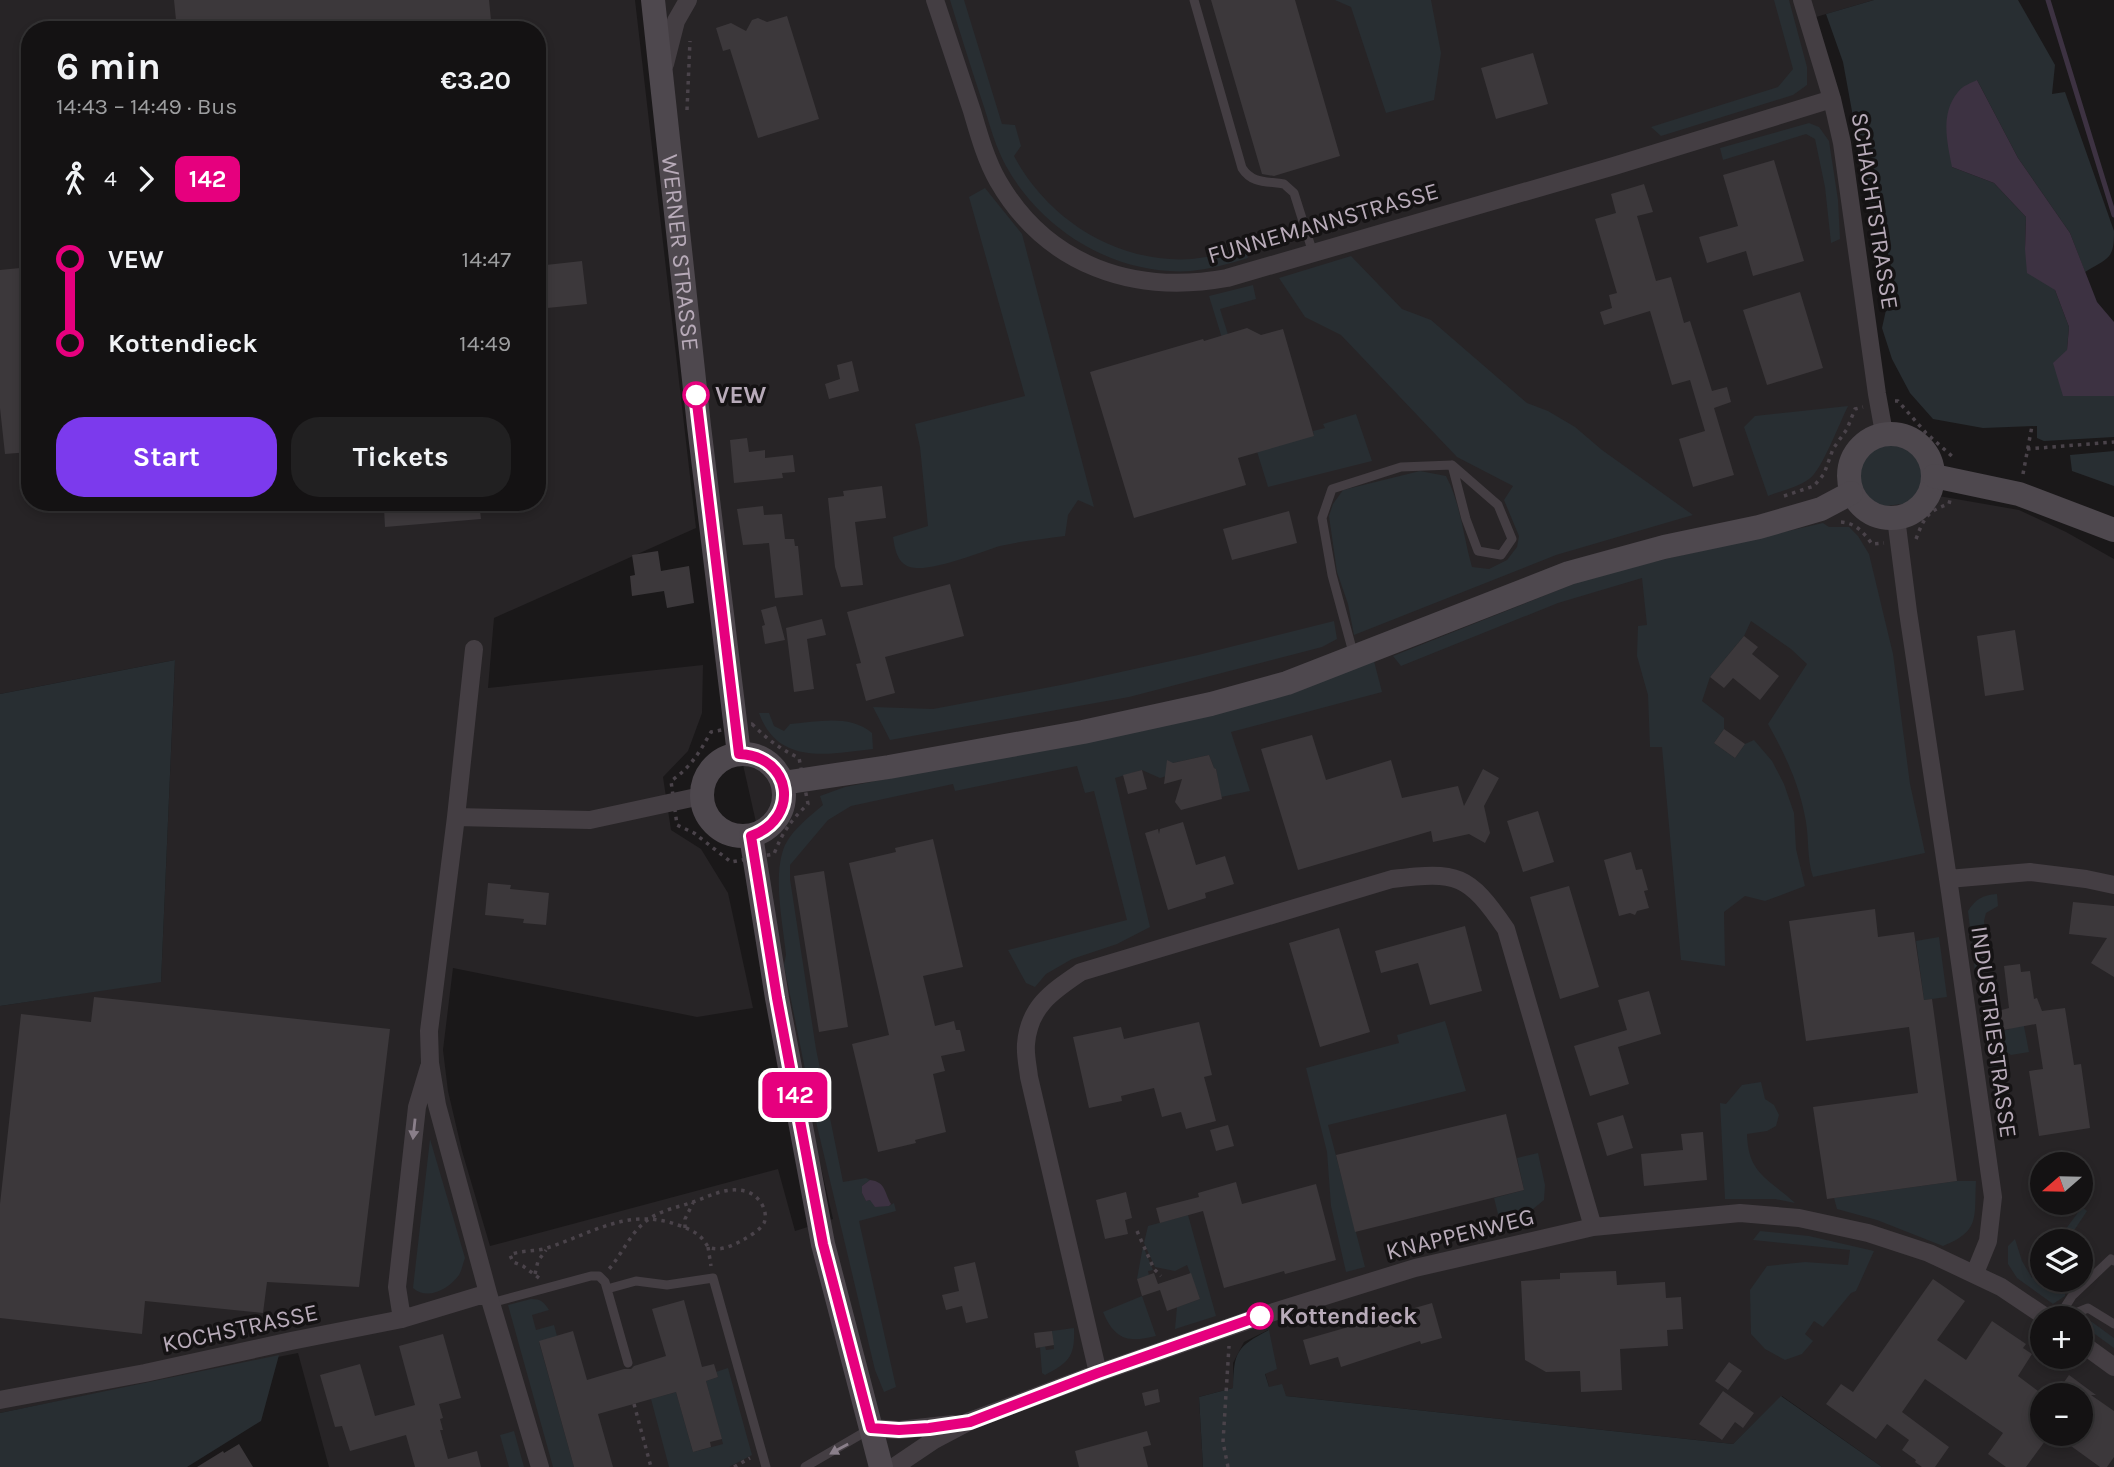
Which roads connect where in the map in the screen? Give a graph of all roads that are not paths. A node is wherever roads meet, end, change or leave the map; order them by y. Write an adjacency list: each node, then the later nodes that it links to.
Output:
1 (653, 0): 6 (main road, WERNER STRASSE)
2 (688, 0): 6 (street)
3 (935, 0): 8 (street, FUNNEMANNSTRASSE)
4 (1194, 0): 8 (lane)
5 (1801, 0): 7 (street, SCHACHTSTRASSE)
6 (662, 75): 17 (main road, WERNER STRASSE)
7 (1832, 99): 8 (street, FUNNEMANNSTRASSE); 9 (street, SCHACHTSTRASSE)
8 (1313, 253)
9 (1884, 433): 11 (main road); 12 (main road)
10 (1452, 465): 10 (lane); 16 (lane)
11 (1944, 478): 13 (main road); 14 (main road)
12 (1851, 493): 13 (main road); 16 (main road)
13 (1897, 530): 22 (street)
14 (2114, 530)
15 (474, 649): 20 (street)
16 (1354, 658): 18 (main road)
17 (739, 754): 18 (main road); 19 (main road)
18 (798, 770): 21 (main road)
19 (701, 796): 20 (street); 21 (main road)
20 (456, 817): 24 (street)
21 (753, 847): 41 (main road)
22 (1948, 878): 23 (street); 27 (street, INDUSTRIESTRASSE)
23 (2114, 885)
24 (430, 1063): 29 (street); 33 (street, one-way to 33)
25 (1594, 1227): 27 (street, KNAPPENWEG); 38 (street, KNAPPENWEG); 38 (street)
26 (2114, 1261): 30 (lane)
27 (1975, 1273): 31 (street)
28 (607, 1289): 29 (lane); 36 (lane); 43 (lane)
29 (489, 1298): 33 (street, KOCHSTRASSE); 42 (street)
30 (2066, 1306)
31 (2030, 1307)
32 (2093, 1311): 34 (lane)
33 (402, 1319): 39 (street, KOCHSTRASSE)
34 (2114, 1324)
35 (2093, 1352): 37 (street)
36 (628, 1363)
37 (2114, 1367)
38 (1098, 1373): 40 (street, KNAPPENWEG)
39 (0, 1400)
40 (970, 1422): 41 (street, KNAPPENWEG); 46 (street, KNAPPENWEG)
41 (871, 1428): 44 (lane, one-way to 44); 45 (main road)
42 (540, 1467)
43 (766, 1467)
44 (805, 1467)
45 (881, 1467)
46 (894, 1467)

